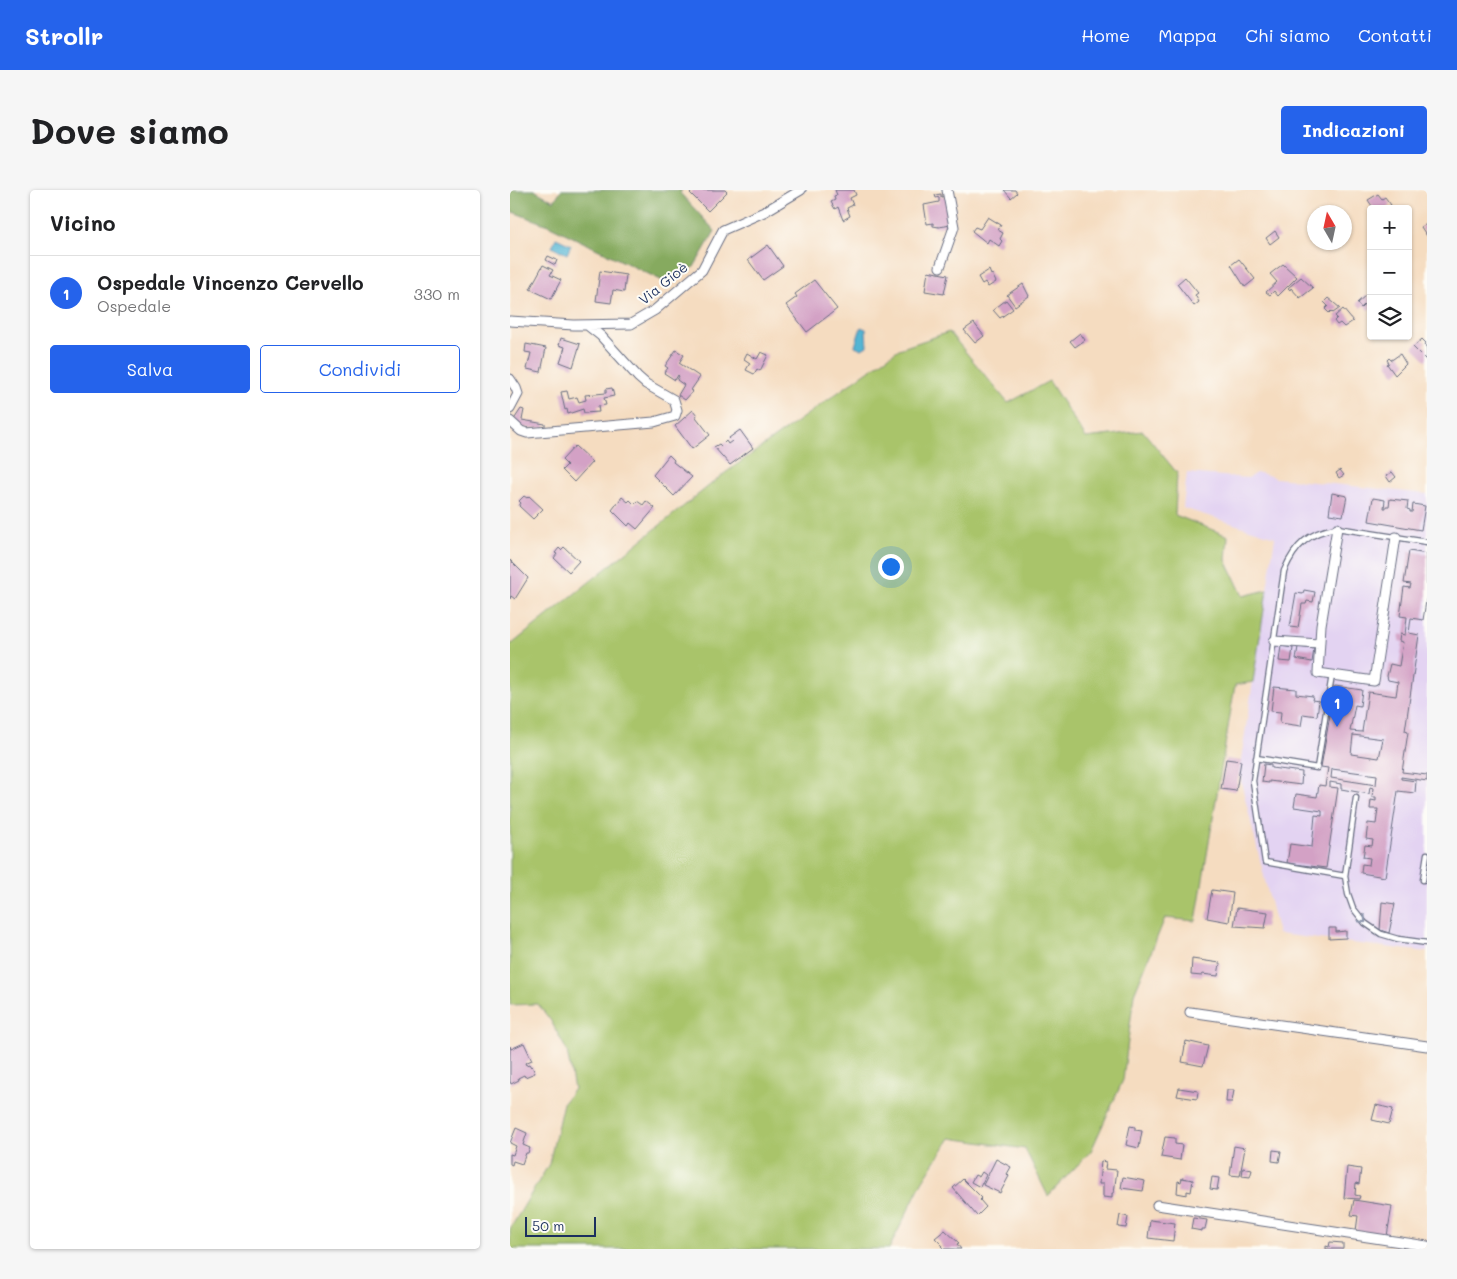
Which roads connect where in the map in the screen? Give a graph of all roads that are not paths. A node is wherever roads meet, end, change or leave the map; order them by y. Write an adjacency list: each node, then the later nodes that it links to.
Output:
1 (802, 190): 5 (street, Via Gioè)
2 (947, 190): 3 (street)
3 (940, 267)
4 (510, 321): 5 (street, Via Gioè)
5 (587, 325): 8 (street)
6 (510, 379): 7 (street)
7 (510, 409)
8 (510, 421)
9 (1338, 528): 10 (lane); 12 (lane); 13 (street)
10 (1396, 537): 11 (lane); 14 (street)
11 (1427, 542)
12 (1274, 641): 13 (street); 15 (lane)
13 (1320, 644): 14 (street)
14 (1332, 675): 15 (lane)
15 (1256, 758): 18 (lane)
16 (1356, 798): 18 (lane)
17 (1427, 854): 19 (lane)
18 (1345, 876): 20 (lane, one-way to 20)
19 (1423, 880)
20 (1427, 943)
21 (1190, 1012): 22 (street)
22 (1427, 1046)
23 (1156, 1205): 24 (street)
24 (1427, 1246)

